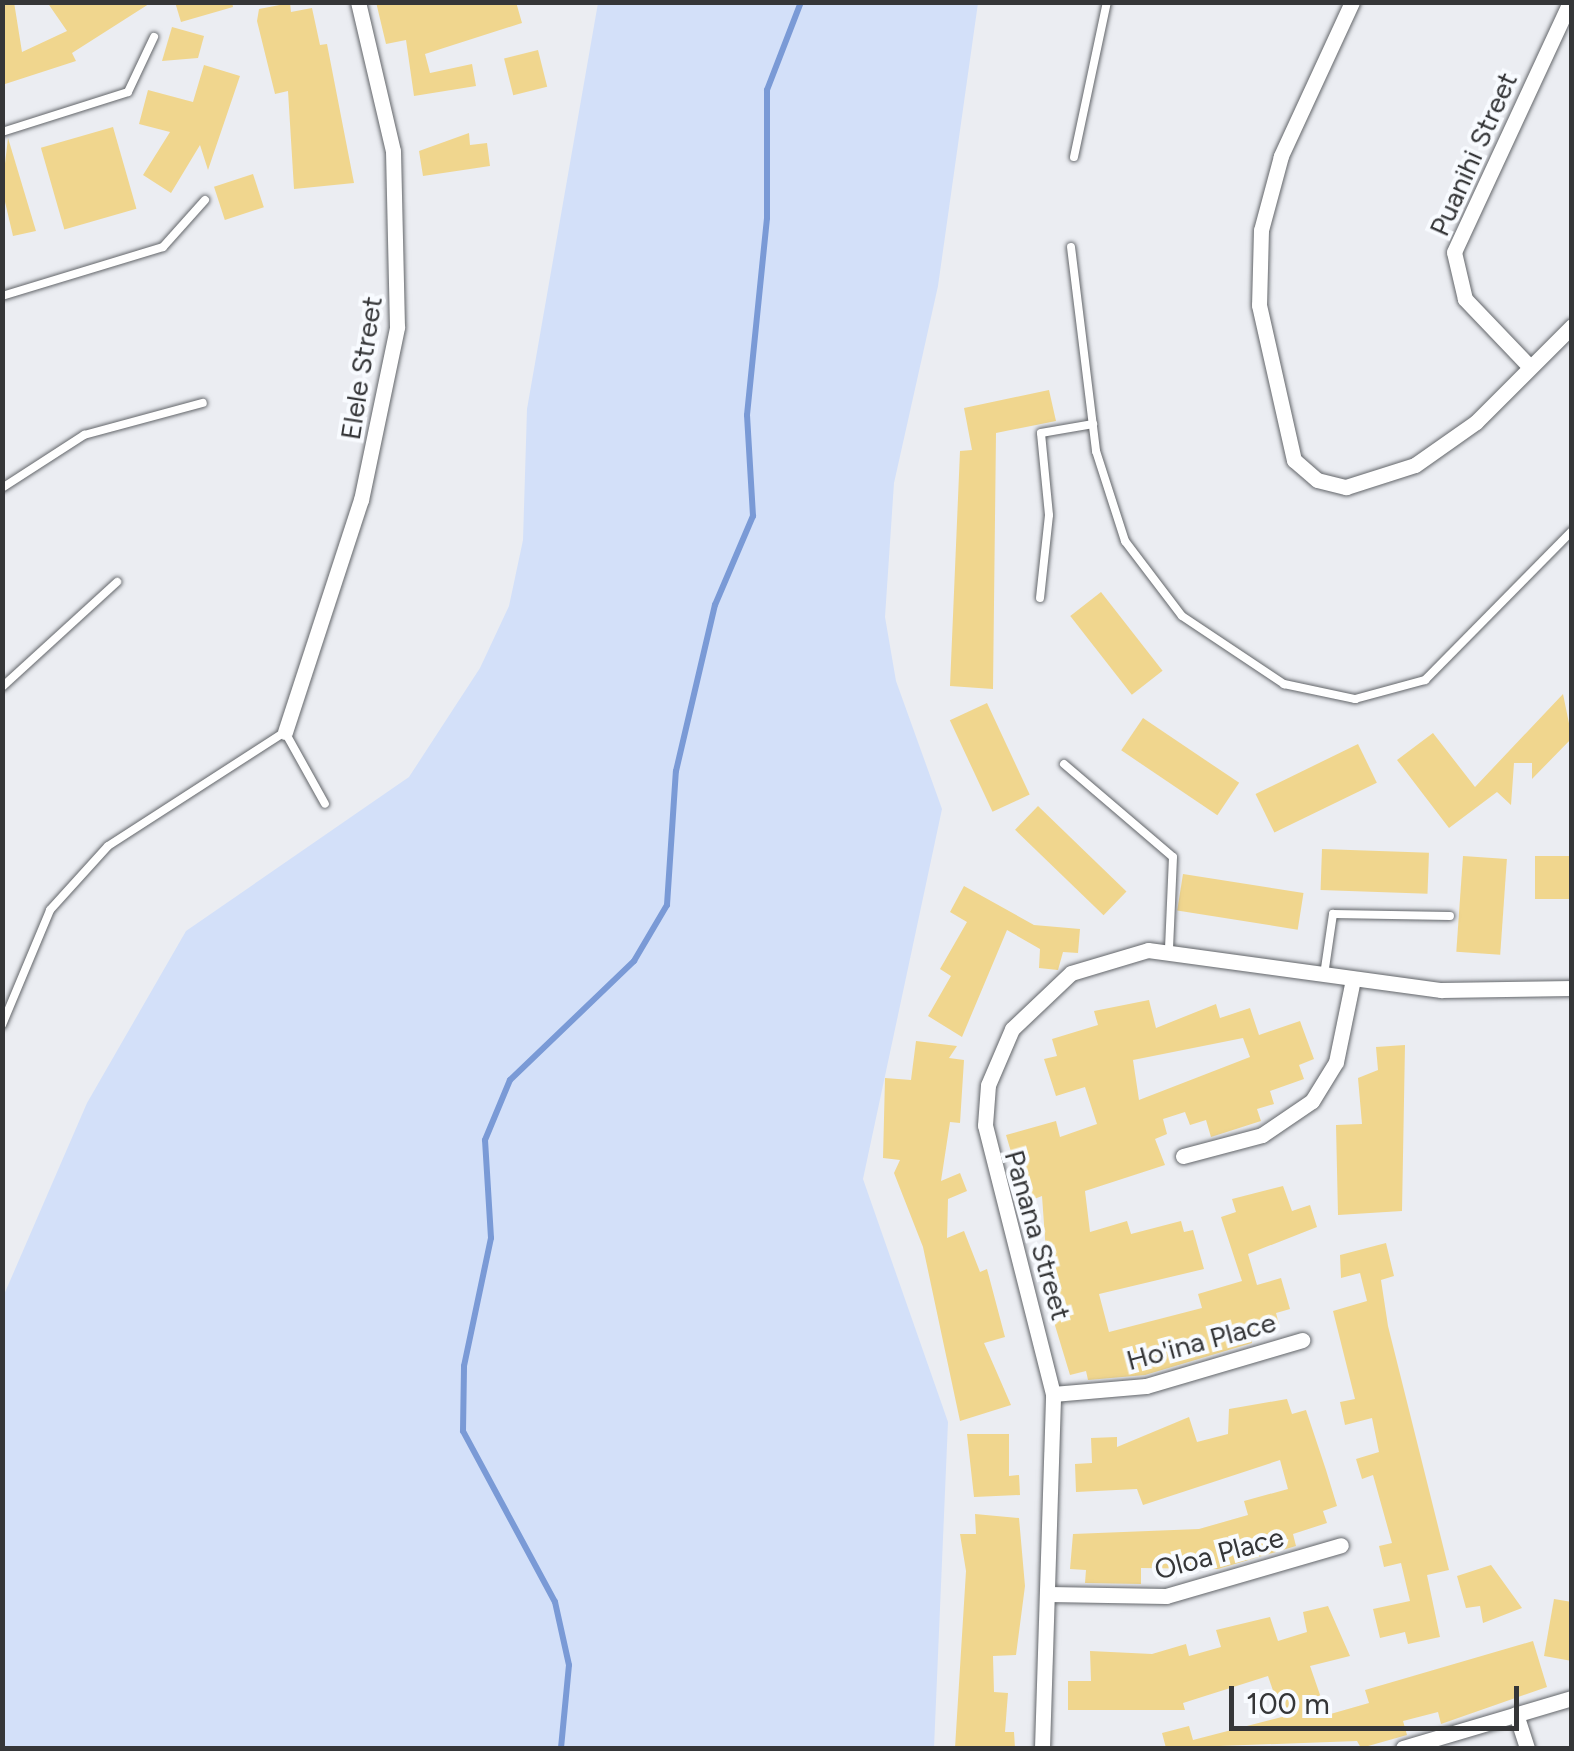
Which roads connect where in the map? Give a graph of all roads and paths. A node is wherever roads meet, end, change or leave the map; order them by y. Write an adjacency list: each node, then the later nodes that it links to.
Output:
1 (358, 2): 22 (street, Elele Street)
2 (1107, 2): 7 (lane)
3 (1352, 2): 12 (street)
4 (1570, 2): 12 (street, Puanihi Street)
5 (154, 37): 6 (lane)
6 (2, 132)
7 (1074, 158)
8 (205, 200): 10 (lane)
9 (1071, 247): 14 (lane)
10 (2, 296)
11 (1572, 326): 12 (street)
12 (1529, 366)
13 (203, 403): 15 (lane)
14 (1093, 424): 16 (lane); 18 (lane)
15 (2, 488)
16 (1572, 530)
17 (117, 582): 20 (lane)
18 (1040, 598)
19 (2, 667): 20 (lane)
20 (12, 679): 21 (lane)
21 (2, 687)
22 (285, 732): 24 (lane); 30 (lane)
23 (1064, 764): 26 (lane)
24 (325, 804)
25 (1450, 916): 27 (lane)
26 (1169, 950): 27 (street, Panana Street); 33 (street, Panana Street)
27 (1324, 975): 28 (street, Panana Street)
28 (1353, 979): 29 (street, Panana Street); 31 (street)
29 (1572, 988)
30 (2, 1025)
31 (1184, 1156)
32 (1302, 1340): 33 (street, Ho'ina Place)
33 (1053, 1394): 35 (street, Panana Street)
34 (1341, 1545): 35 (street, Oloa Place)
35 (1048, 1594): 38 (street, Panana Street)
36 (1572, 1698): 37 (street)
37 (1516, 1714): 39 (street); 40 (street)
38 (1042, 1748)
39 (1402, 1748)
40 (1527, 1748)

